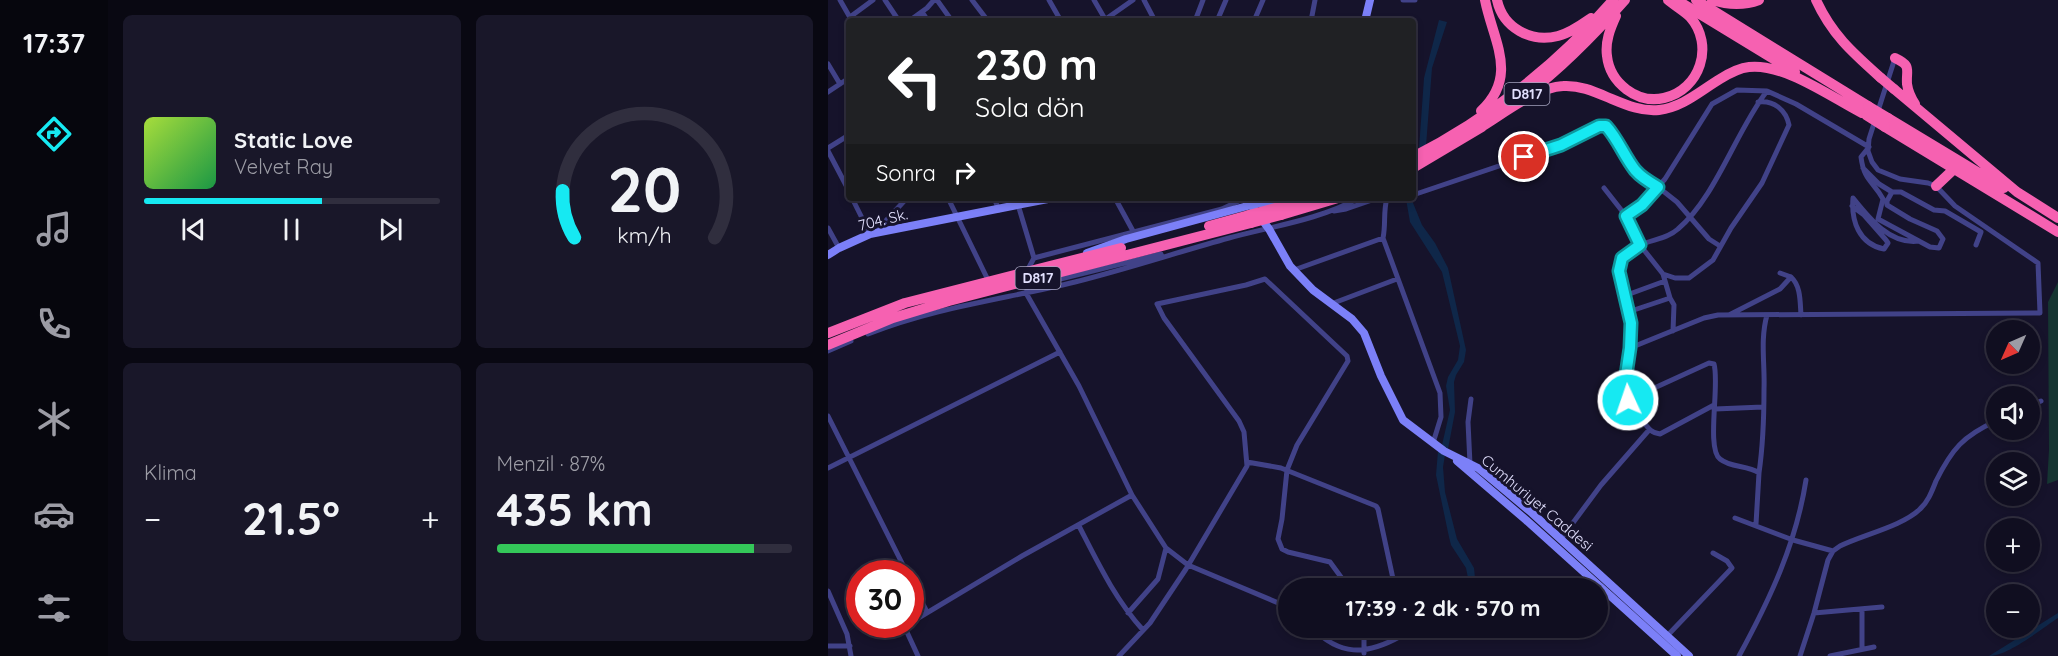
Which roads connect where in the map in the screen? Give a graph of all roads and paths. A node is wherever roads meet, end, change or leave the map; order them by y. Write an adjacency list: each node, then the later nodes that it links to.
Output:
1 (840, 0): 28 (street)
2 (873, 0): 29 (street)
3 (885, 0): 30 (street)
4 (935, 0): 27 (street); 33 (street)
5 (972, 0): 34 (street)
6 (1049, 0): 35 (street)
7 (1094, 0): 36 (street)
8 (1133, 0): 37 (street)
9 (1144, 0): 38 (street)
10 (1203, 0): 39 (street)
11 (1226, 0): 40 (street)
12 (1263, 0): 41 (street)
13 (1315, 0): 42 (street)
14 (1370, 0): 43 (street)
15 (1403, 0): 16 (street)
16 (1415, 0)
17 (1485, 0): 56 (highway)
18 (1497, 0): 19 (highway)
19 (1612, 0): 56 (highway, D817)
20 (1625, 0): 21 (highway); 54 (highway, D817)
21 (1668, 0)
22 (1677, 0): 52 (highway)
23 (1696, 0): 52 (highway)
24 (1712, 0): 25 (highway)
25 (1759, 0)
26 (1816, 0): 51 (highway, bridge)
27 (922, 12): 31 (street); 32 (street)
28 (850, 18)
29 (852, 18)
30 (897, 18)
31 (913, 18)
32 (926, 18)
33 (950, 18)
34 (986, 18)
35 (1059, 18)
36 (1103, 18)
37 (1107, 18)
38 (1153, 18)
39 (1197, 18)
40 (1218, 18)
41 (1255, 18)
42 (1312, 18)
43 (1367, 18)
44 (1895, 58): 51 (highway); 57 (street)
45 (828, 64): 47 (street)
46 (846, 80): 47 (street)
47 (840, 84): 49 (street)
48 (1767, 91): 50 (street); 57 (street); 65 (street)
49 (828, 92)
50 (1758, 102): 87 (street); 99 (street)
51 (1918, 109): 89 (highway)
52 (1865, 111): 53 (highway, bridge); 54 (highway)
53 (1887, 123): 62 (highway); 89 (highway)
54 (1478, 129): 60 (highway, D817)
55 (846, 137): 58 (street)
56 (1448, 138): 59 (highway, D817)
57 (1869, 147): 61 (street); 64 (street)
58 (828, 149): 63 (street)
59 (1416, 155)
60 (1416, 166)
61 (1863, 168): 67 (street); 96 (street)
62 (1954, 169): 64 (highway); 93 (highway)
63 (846, 185)
64 (1936, 186): 119 (street)
65 (1658, 187): 68 (street); 86 (street); 87 (street)
66 (1604, 188): 86 (street)
67 (1892, 192): 96 (street); 98 (street)
68 (1416, 194)
69 (854, 201): 94 (street)
70 (904, 201): 94 (street)
71 (950, 201): 88 (street)
72 (995, 201): 83 (street)
73 (1117, 201): 92 (street)
74 (1265, 201): 82 (street)
75 (1305, 201): 85 (highway, D817)
76 (1325, 201): 85 (highway, D817)
77 (1352, 201): 84 (street)
78 (1369, 201): 84 (street)
79 (1386, 201): 95 (street)
80 (1017, 202): 83 (street, 704. Sk.); 102 (street)
81 (1852, 206): 81 (street); 96 (street)
82 (1249, 208): 85 (highway, D817, bridge); 91 (street, Cumhuriyet Caddesi); 92 (street); 104 (highway, D817); 122 (highway, D817)
83 (999, 210): 88 (street, 704. Sk.)
84 (1331, 210): 91 (street)
85 (1280, 211)
86 (1626, 216): 97 (street)
87 (1691, 217): 97 (street); 99 (street)
88 (959, 218): 94 (street, 704. Sk.); 111 (street)
89 (2058, 220)
90 (828, 228): 100 (street)
91 (1269, 228): 103 (street, Cumhuriyet Caddesi); 112 (street)
92 (1133, 231): 102 (street)
93 (2058, 232)
94 (874, 234): 100 (street, 704. Sk.)
95 (1383, 238): 103 (street); 109 (street)
96 (1919, 241)
97 (1640, 245): 105 (street); 113 (street)
98 (1976, 245)
99 (1720, 246): 108 (street)
100 (839, 248): 101 (street, 704. Sk.)
101 (828, 255)
102 (1034, 258): 104 (street)
103 (1294, 270): 115 (street, Cumhuriyet Caddesi)
104 (1026, 273): 111 (highway, D817)
105 (1663, 273): 108 (street); 110 (street)
106 (1780, 273): 107 (street)
107 (1791, 277): 117 (street); 119 (street)
108 (1674, 278): 110 (street)
109 (1397, 279): 115 (street); 133 (street)
110 (1664, 281): 113 (street); 114 (street)
111 (989, 282): 121 (highway, D817)
112 (1026, 293): 124 (street); 125 (street)
113 (1624, 296): 116 (street)
114 (1670, 298): 116 (street); 120 (street)
115 (1331, 304): 133 (street, Cumhuriyet Caddesi)
116 (1628, 312): 123 (street)
117 (1729, 315): 118 (street); 120 (street)
118 (1767, 315): 119 (street); 129 (street)
119 (1801, 315)
120 (1673, 331): 123 (street)
121 (828, 333)
122 (828, 345)
123 (1630, 348): 127 (street)
124 (828, 351)
125 (1060, 352): 135 (street); 142 (street)
126 (1471, 399): 137 (street)
127 (1628, 400): 128 (street); 132 (street)
128 (1714, 407): 129 (street); 132 (street); 140 (street)
129 (1763, 407): 140 (street)
130 (828, 416): 135 (street)
131 (1986, 427): 149 (street)
132 (1649, 430): 146 (street)
133 (1433, 443): 134 (street, Cumhuriyet Caddesi)
134 (1452, 456): 137 (street, Cumhuriyet Caddesi); 178 (street)
135 (849, 458): 138 (street); 151 (street)
136 (1247, 462): 139 (street); 139 (street); 152 (street)
137 (1470, 464): 146 (street, Cumhuriyet Caddesi)
138 (828, 468)
139 (1287, 470): 153 (street); 154 (street)
140 (1759, 473): 144 (street)
141 (1806, 480): 147 (street)
142 (1132, 495): 145 (street); 148 (street)
143 (1735, 518): 144 (street)
144 (1756, 524): 147 (street)
145 (1079, 526): 160 (street); 161 (street)
146 (1561, 539): 165 (street, Cumhuriyet Caddesi)
147 (1793, 540): 149 (street); 180 (street)
148 (1166, 548): 152 (street); 161 (street)
149 (1833, 551): 162 (street)
150 (1713, 553): 165 (street)
151 (900, 560)
152 (1188, 565): 156 (street); 164 (street)
153 (1342, 578)
154 (1393, 578)
155 (828, 591): 170 (street)
156 (1278, 603)
157 (924, 606): 160 (street)
158 (1881, 607): 159 (street)
159 (1862, 609): 162 (street); 173 (street)
160 (927, 612): 163 (street)
161 (1128, 613): 164 (street)
162 (1814, 613): 181 (street)
163 (924, 614)
164 (1143, 630): 177 (street)
165 (1667, 636): 179 (street, Cumhuriyet Caddesi)
166 (910, 638): 176 (street)
167 (1320, 638): 174 (street)
168 (1364, 638): 174 (street)
169 (1398, 638): 174 (street)
170 (850, 645): 171 (street); 175 (street)
171 (828, 646)
172 (1874, 647): 173 (street)
173 (1862, 648): 182 (street)
174 (1364, 652)
175 (851, 656)
176 (918, 656)
177 (1119, 656)
178 (1677, 656)
179 (1689, 656)
180 (1739, 656)
181 (1800, 656)
182 (1830, 656)

